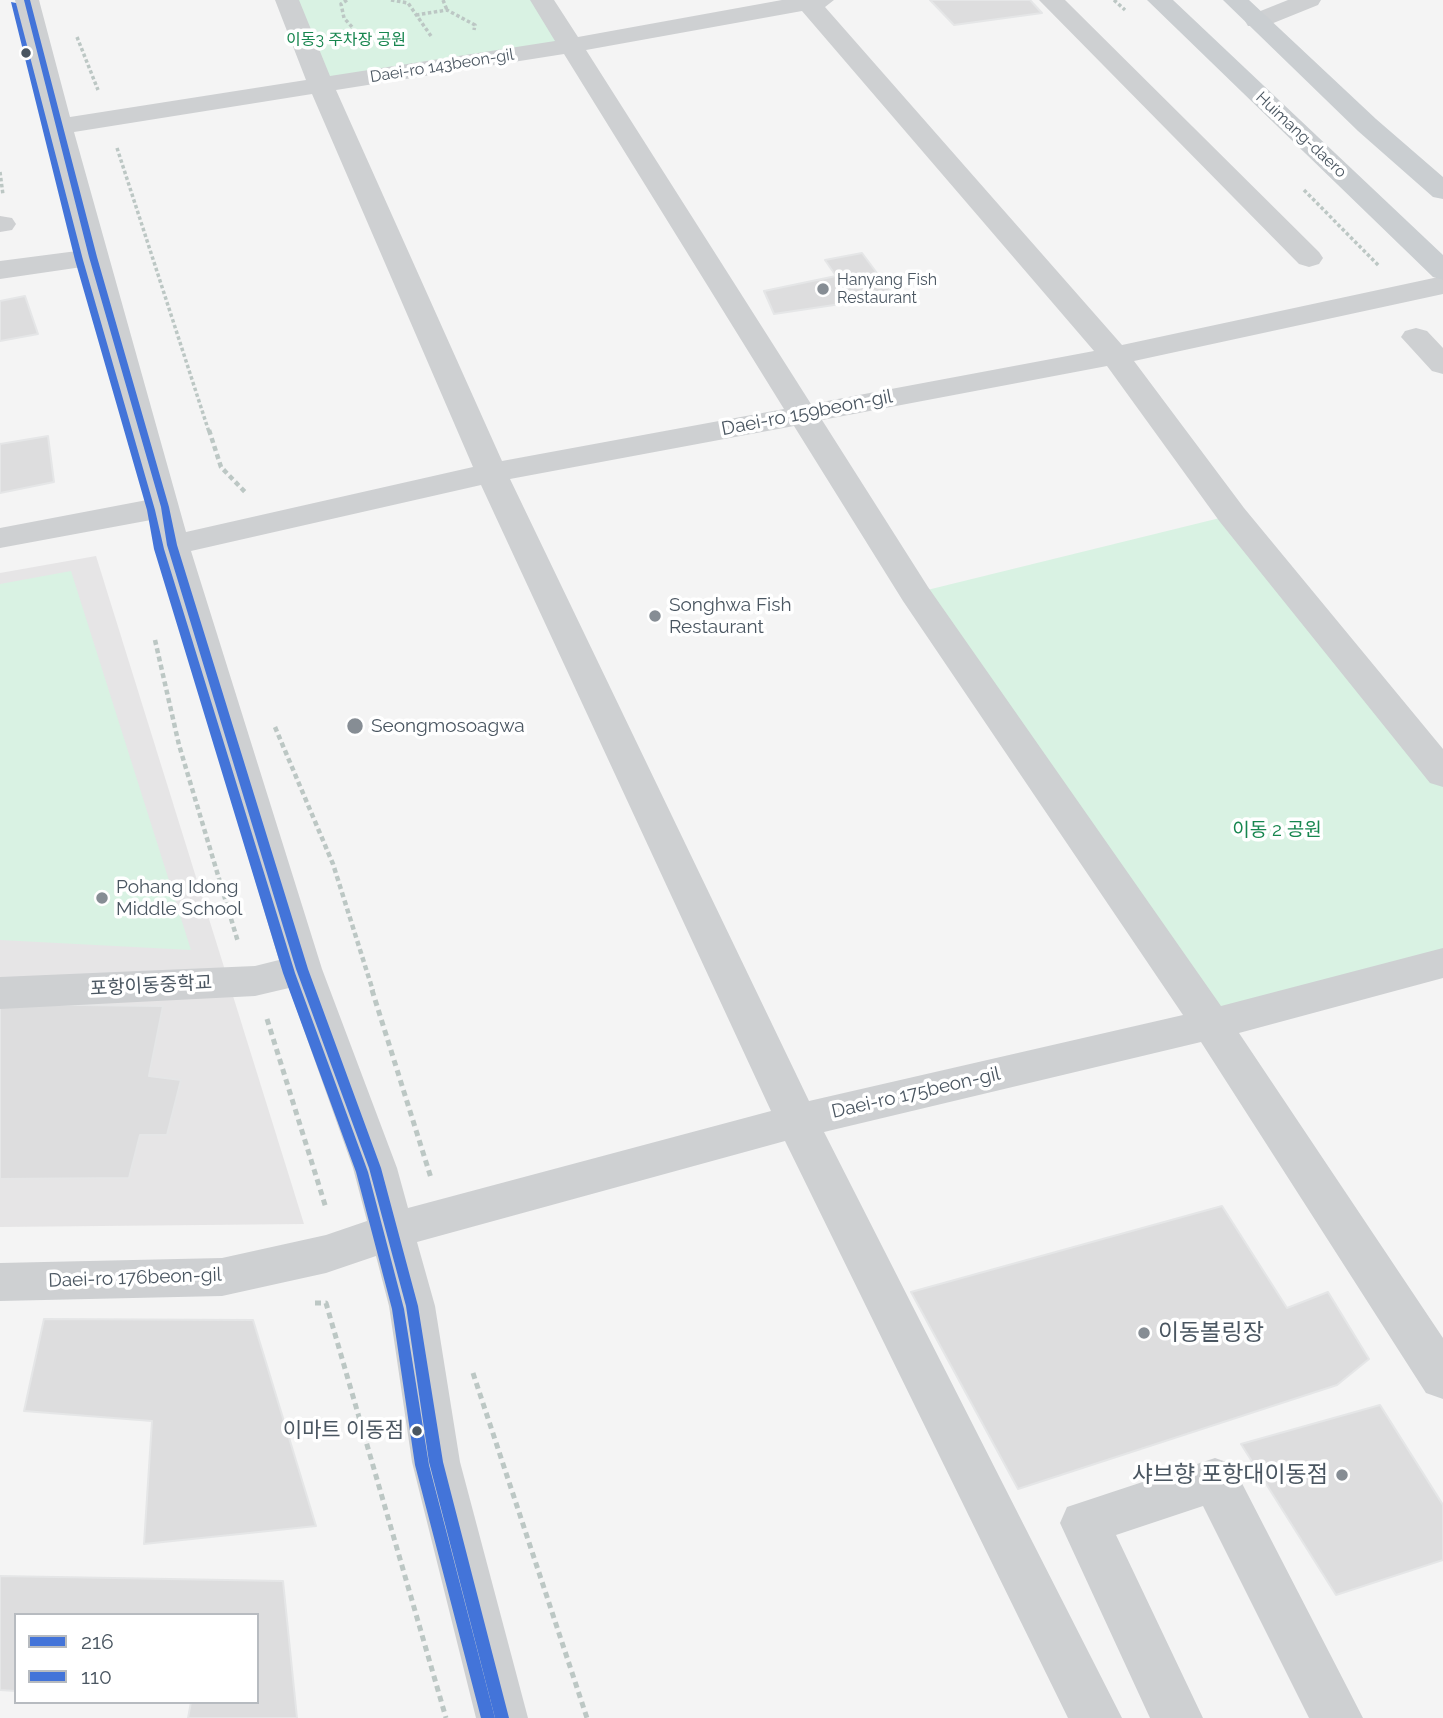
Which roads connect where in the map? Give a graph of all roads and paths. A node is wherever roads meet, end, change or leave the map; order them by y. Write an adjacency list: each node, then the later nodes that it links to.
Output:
1 (287, 0): 21 (street)
2 (347, 0): 18 (path)
3 (391, 0): 14 (path)
4 (443, 0): 13 (path)
5 (542, 0): 20 (street)
6 (1051, 0): 28 (street)
7 (1158, 0): 25 (main road, Huimang-daero)
8 (1235, 0): 15 (main road)
9 (1308, 0): 15 (street)
10 (812, 1): 20 (street, Daei-ro 143beon-gil); 33 (street)
11 (28, 2): 12 (street); 23 (street)
12 (0, 7)
13 (447, 10): 14 (path); 16 (path)
14 (416, 15): 19 (path)
15 (1256, 21): 24 (main road)
16 (472, 34)
17 (76, 35): 22 (path)
18 (350, 40)
19 (438, 44)
20 (568, 46): 21 (street, Daei-ro 143beon-gil); 35 (street)
21 (321, 85): 22 (street, Daei-ro 143beon-gil); 37 (street)
22 (108, 118): 23 (street, Daei-ro 143beon-gil); 36 (path)
23 (60, 126): 27 (street)
24 (1395, 150): 25 (main road); 26 (main road)
25 (1327, 160): 30 (main road, Huimang-daero)
26 (1443, 191)
27 (93, 257): 29 (street); 38 (street)
28 (1309, 258)
29 (0, 270)
30 (1443, 271)
31 (1443, 285): 33 (street, Daei-ro 159beon-gil)
32 (1416, 337): 34 (street)
33 (1115, 356): 35 (street, Daei-ro 159beon-gil); 43 (street)
34 (1443, 365)
35 (804, 413): 37 (street, Daei-ro 159beon-gil); 48 (street)
36 (221, 467)
37 (491, 473): 40 (street, Daei-ro 159beon-gil); 49 (street)
38 (165, 507): 39 (street); 40 (street)
39 (0, 538)
40 (172, 545): 45 (street)
41 (152, 626): 46 (path)
42 (269, 714): 50 (path)
43 (1443, 774)
44 (1443, 962): 48 (street, Daei-ro 175beon-gil)
45 (302, 969): 46 (street, 포항이동중학교); 52 (street)
46 (255, 981): 47 (street, 포항이동중학교); 51 (path)
47 (0, 993)
48 (1211, 1024): 49 (street, Daei-ro 175beon-gil); 56 (street)
49 (797, 1121): 52 (street, Daei-ro 175beon-gil); 60 (street)
50 (435, 1188)
51 (326, 1208)
52 (392, 1235): 53 (street, Daei-ro 176beon-gil); 58 (street)
53 (0, 1282)
54 (326, 1303): 57 (path)
55 (470, 1366): 59 (path)
56 (1443, 1378)
57 (446, 1718)
58 (502, 1718)
59 (587, 1718)
60 (1096, 1718)
61 (1177, 1718): 62 (street)
62 (1337, 1718)

